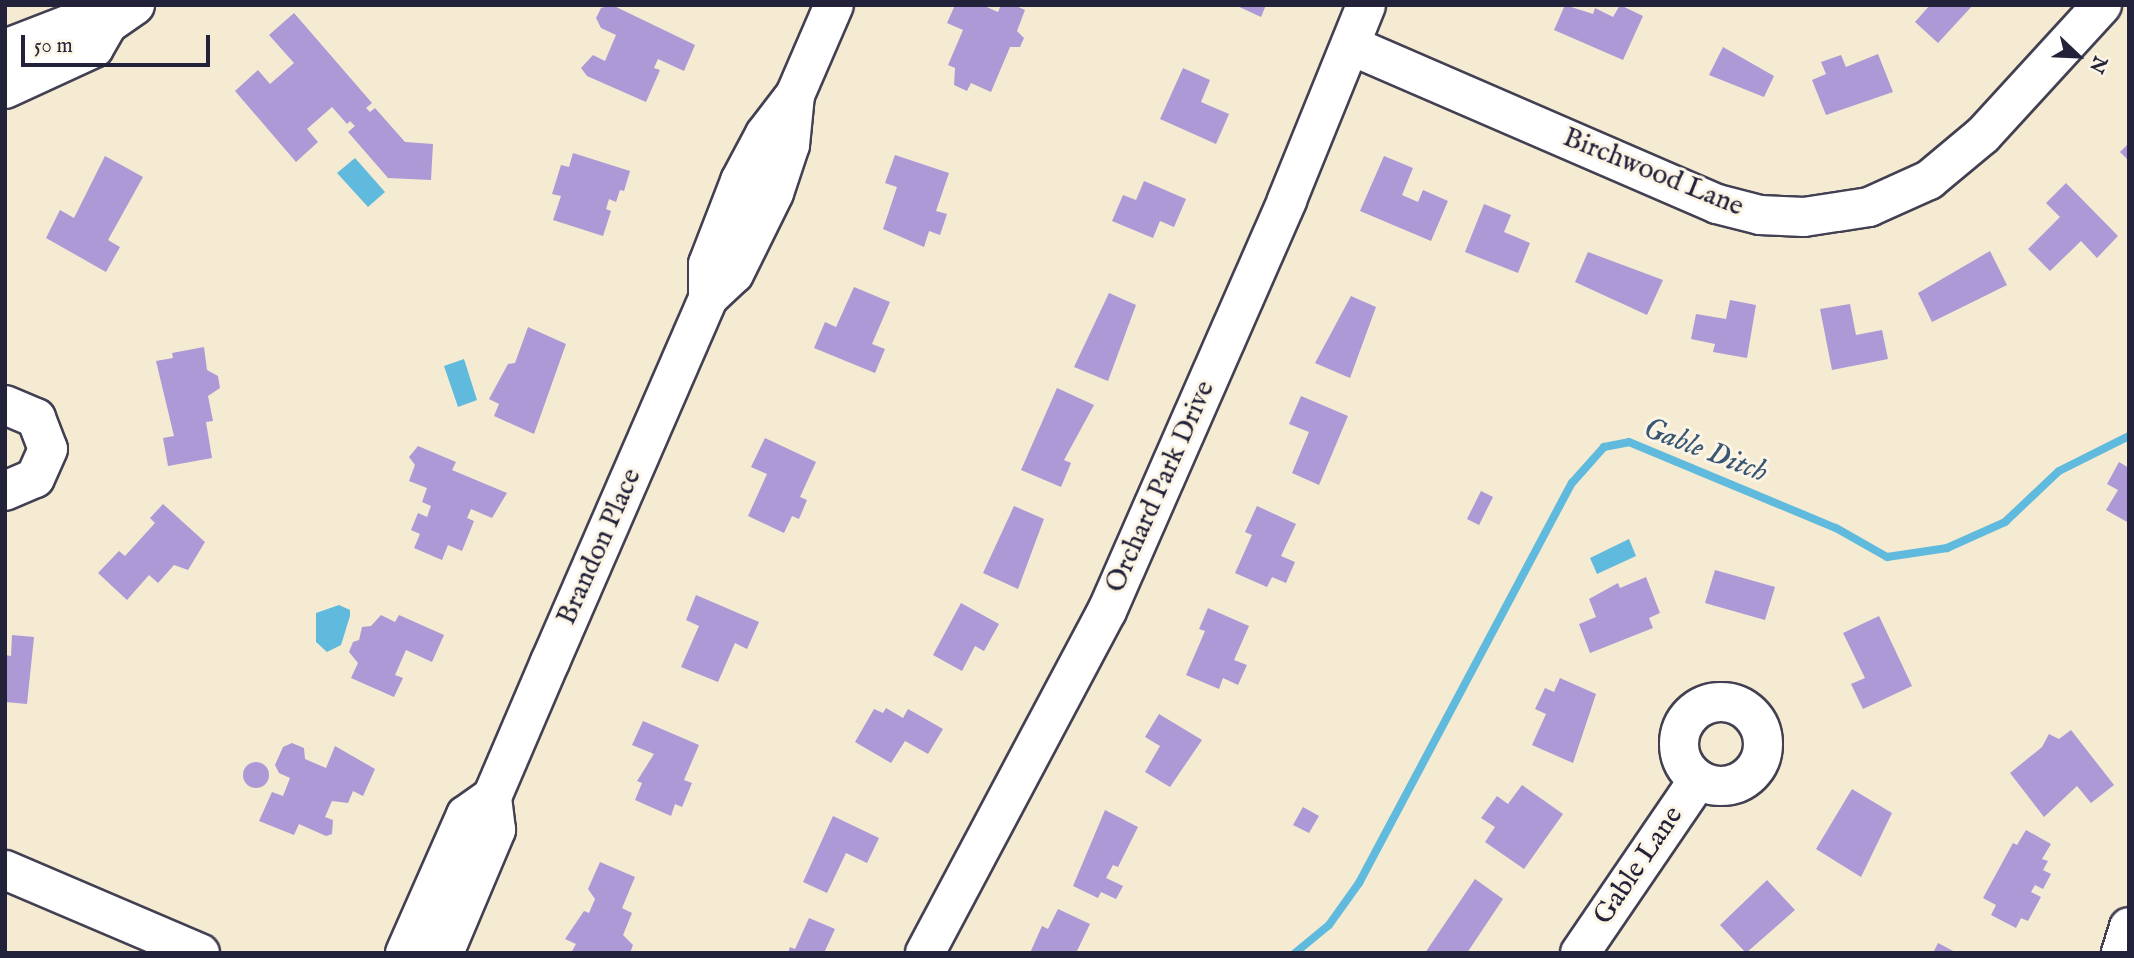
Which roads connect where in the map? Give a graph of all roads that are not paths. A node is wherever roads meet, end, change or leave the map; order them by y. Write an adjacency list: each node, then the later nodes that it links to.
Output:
1 (834, 5): 11 (street, Brandon Place)
2 (1366, 5): 5 (street, Orchard Park Drive)
3 (2102, 5): 5 (street, Birchwood Lane)
4 (121, 15): 6 (street); 7 (street)
5 (1352, 46): 17 (street, Orchard Park Drive)
6 (5, 49)
7 (5, 89)
8 (5, 405): 9 (street)
9 (5, 491)
10 (1698, 780): 18 (street, Gable Lane)
11 (492, 797): 15 (street, Brandon Place); 16 (street, Brandon Place)
12 (5, 870): 14 (street)
13 (2129, 927): 19 (street)
14 (200, 953)
15 (405, 953)
16 (443, 953)
17 (925, 953)
18 (1580, 953)
19 (2121, 953)

